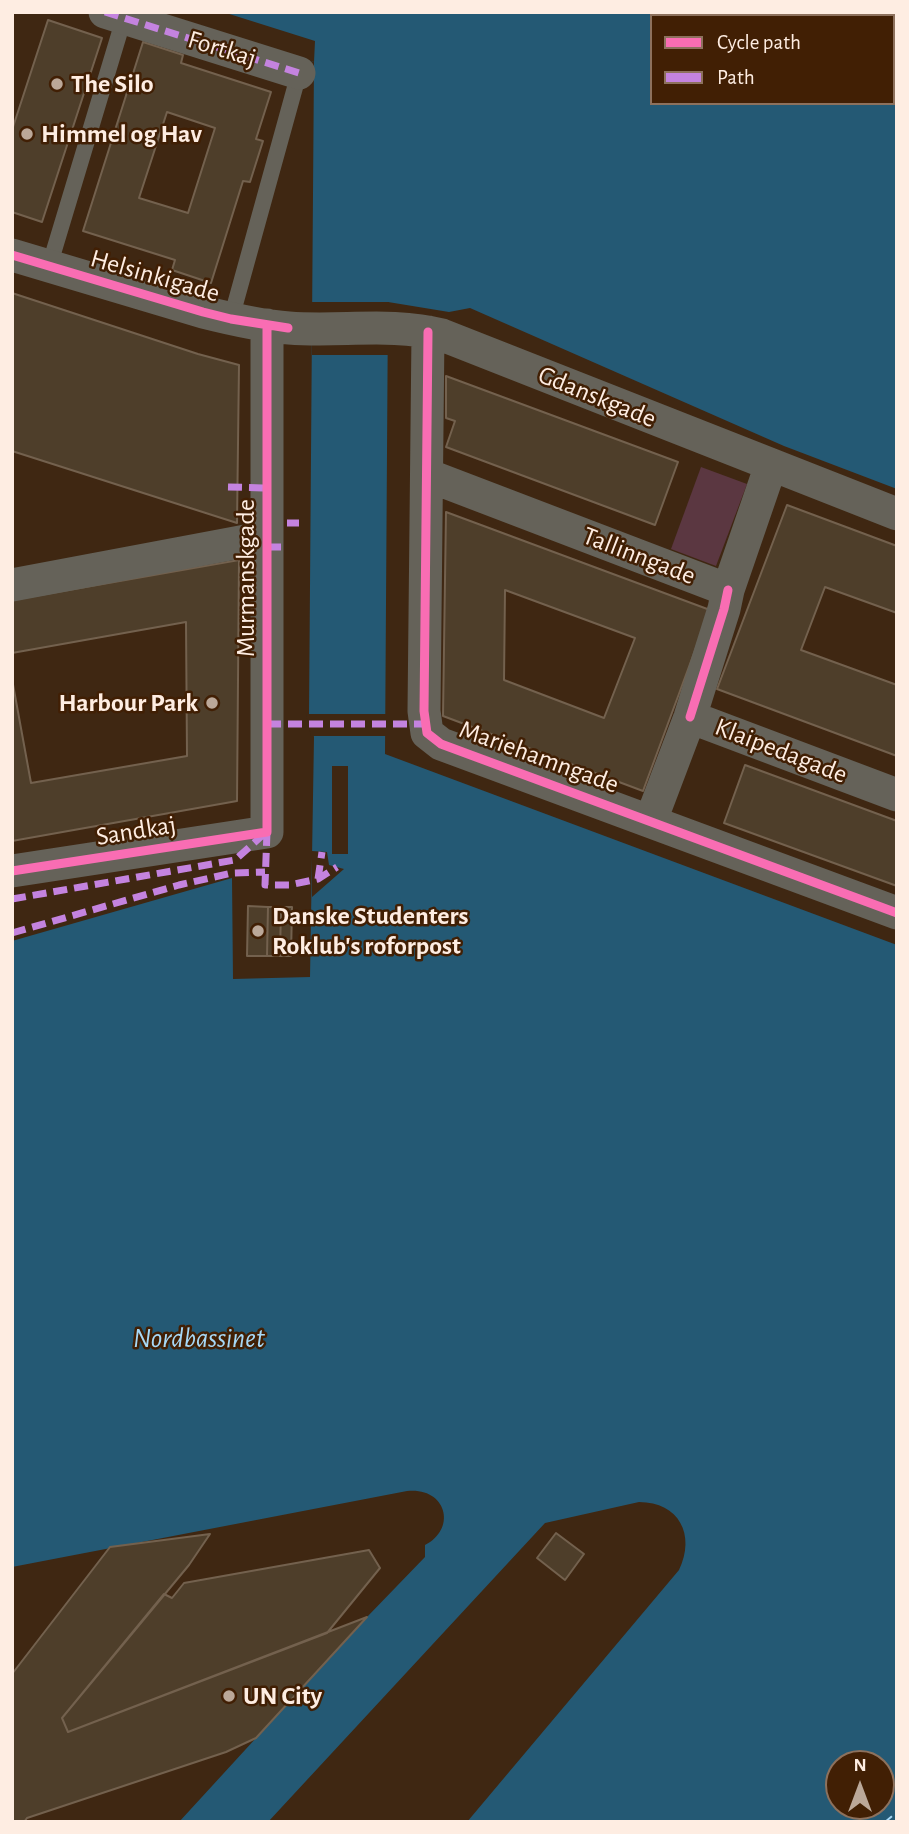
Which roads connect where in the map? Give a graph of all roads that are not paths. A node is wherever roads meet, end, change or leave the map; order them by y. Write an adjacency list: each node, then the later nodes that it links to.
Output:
1 (114, 15): 2 (street, Fortkaj); 4 (lane)
2 (299, 73): 5 (lane)
3 (12, 256): 4 (street, Helsinkigade)
4 (49, 267): 5 (street, Helsinkigade)
5 (231, 319): 6 (street, Helsinkigade)
6 (278, 327): 7 (street, Gdanskgade); 11 (street, Murmanskgade)
7 (412, 330): 8 (street, Gdanskgade); 9 (street, Mariehamngade)
8 (771, 465): 10 (street, Gdanskgade); 13 (street, Tallinngade)
9 (426, 475): 13 (street, Tallinngade); 16 (street, Mariehamngade)
10 (897, 514)
11 (267, 537): 12 (street); 17 (street, Murmanskgade)
12 (12, 585)
13 (727, 590): 14 (street)
14 (690, 716): 15 (street, Klaipedagade); 16 (street, Klaipedagade)
15 (897, 795)
16 (651, 820): 19 (street, Mariehamngade)
17 (267, 832): 18 (street, Sandkaj)
18 (12, 871)
19 (897, 913)

